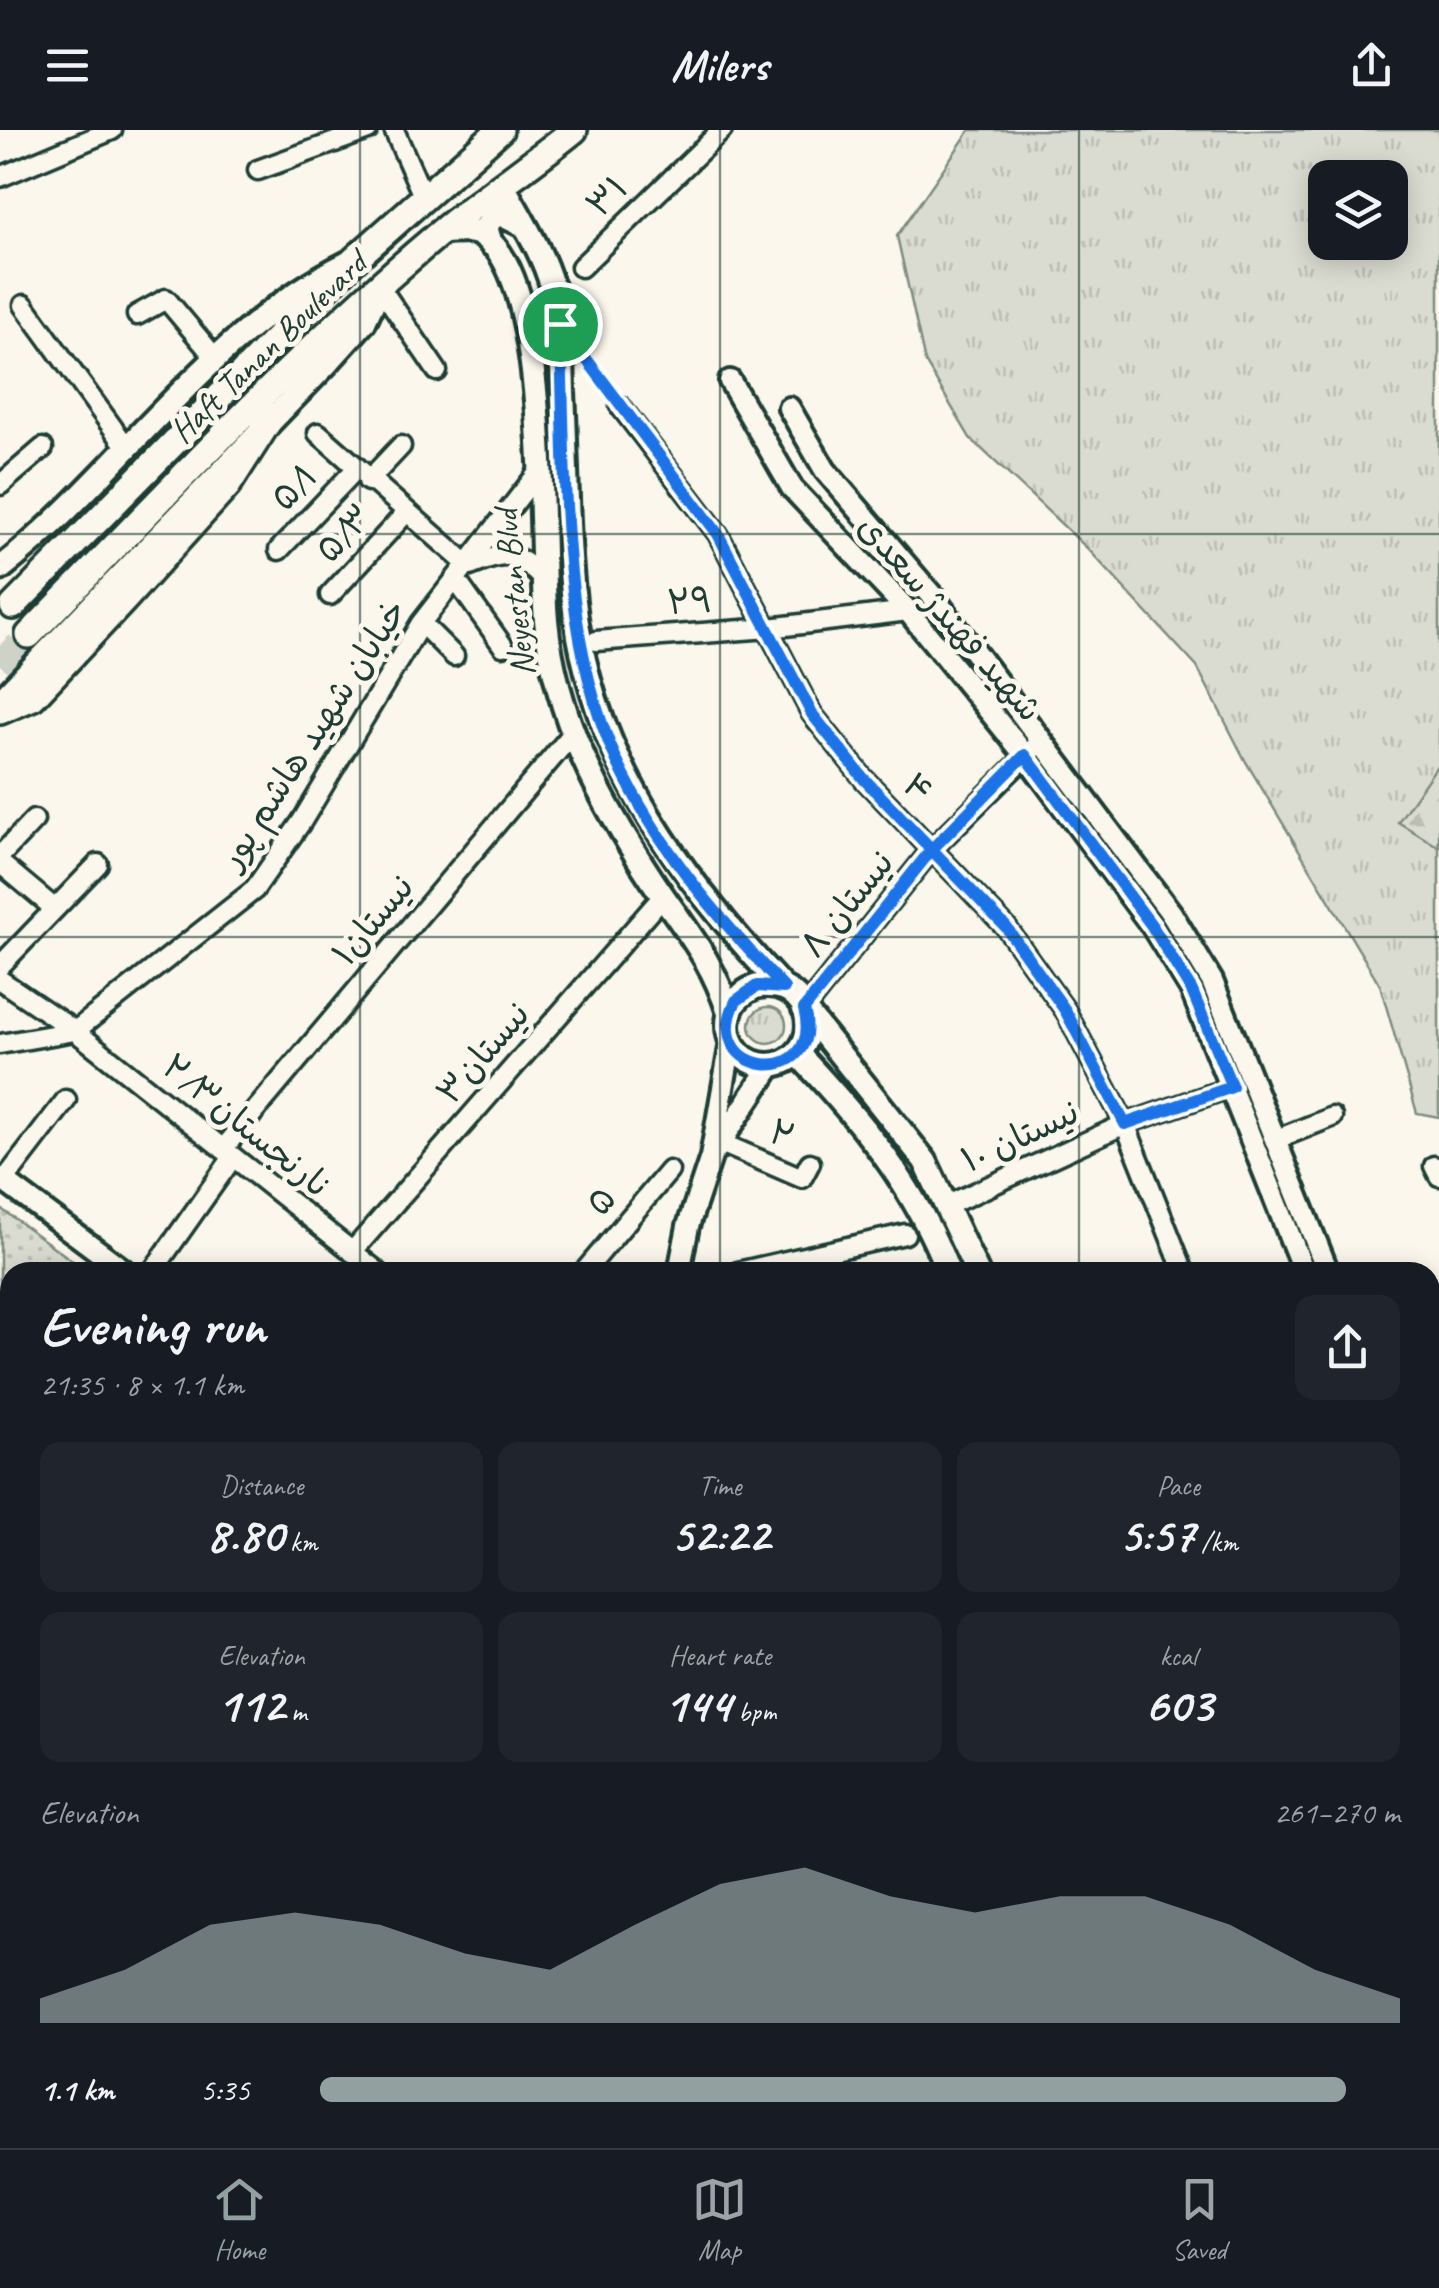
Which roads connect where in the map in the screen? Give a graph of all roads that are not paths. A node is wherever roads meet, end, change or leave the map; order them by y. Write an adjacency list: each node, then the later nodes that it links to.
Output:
1 (112, 130): 8 (street)
2 (368, 130): 7 (street)
3 (394, 130): 10 (street)
4 (500, 130): 10 (main road, Haft Tanan Boulevard)
5 (574, 130): 9 (main road, Haft Tanan Boulevard)
6 (722, 130): 15 (street, ۳۱)
7 (258, 170)
8 (0, 177)
9 (503, 185): 11 (main road, Neyestan Blvd); 12 (main road, Haft Tanan Boulevard)
10 (423, 196): 14 (main road, Haft Tanan Boulevard)
11 (524, 226): 13 (main road); 59 (main road, Neyestan Blvd)
12 (442, 232): 13 (main road); 16 (main road, Haft Tanan Boulevard)
13 (492, 244): 29 (main road, Neyestan Blvd)
14 (356, 260): 19 (main road); 38 (main road, Haft Tanan Boulevard)
15 (581, 267)
16 (380, 287): 20 (street); 24 (main road); 44 (main road, Haft Tanan Boulevard)
17 (24, 305): 28 (street)
18 (137, 314): 19 (street)
19 (218, 360): 28 (main road)
20 (437, 371)
21 (730, 381): 39 (street, شهید فهندژ سعدی)
22 (620, 406): 41 (street, ۴)
23 (789, 408): 49 (street, شهید فهندژ سعدی)
24 (272, 416): 44 (main road)
25 (318, 434): 30 (street)
26 (401, 446): 30 (street, ۵/۱)
27 (42, 448): 31 (street)
28 (128, 449): 34 (main road)
29 (538, 474): 35 (street, خیابان شهید هاشم پور); 36 (main road, Neyestan Blvd)
30 (362, 475): 32 (street); 33 (street, ۵/۱)
31 (0, 485)
32 (405, 514): 35 (street); 37 (street, ۵/۳)
33 (279, 550)
34 (0, 570)
35 (463, 573): 36 (street); 40 (street, خیابان شهید هاشم پور); 43 (street)
36 (543, 580): 48 (main road, Neyestan Blvd)
37 (330, 595)
38 (6, 610)
39 (908, 611): 41 (street, ۲۹); 50 (street, شهید فهندژ سعدی)
40 (421, 624): 45 (street); 62 (street, خیابان شهید هاشم پور)
41 (769, 628): 42 (street, ۲۹); 52 (street, ۴)
42 (596, 640)
43 (503, 646)
44 (41, 656): 46 (main road); 47 (main road)
45 (454, 656)
46 (1, 690)
47 (0, 710)
48 (574, 734): 55 (main road, Neyestan Blvd); 73 (street, ۱نیستان)
49 (1043, 740): 50 (street, نیستان ۸); 71 (street, شهید فهندژ سعدی)
50 (1025, 755): 52 (street, نیستان ۸); 67 (street, شهید فهندژ سعدی)
51 (34, 820): 53 (street)
52 (932, 849): 60 (street, نیستان ۸); 70 (street, ۴)
53 (0, 860): 56 (street)
54 (98, 864): 56 (street)
55 (663, 896): 61 (main road, Neyestan Blvd); 82 (street, ۳نیستان)
56 (55, 909): 57 (street)
57 (0, 966)
58 (0, 980): 62 (street, ۲/۳نارنجستان)
59 (784, 988): 60 (main road); 61 (main road)
60 (804, 1009): 65 (main road); 77 (main road)
61 (730, 1013): 63 (main road)
62 (75, 1031): 64 (street, خیابان شهید هاشم پور); 73 (street, ۲/۳نارنجستان)
63 (731, 1042): 66 (main road); 72 (street)
64 (2, 1046)
65 (797, 1053): 66 (main road); 86 (main road)
66 (771, 1066): 72 (street)
67 (1232, 1087): 70 (street, نیستان ۱۰); 89 (street, شهید فهندژ سعدی)
68 (66, 1100): 76 (street)
69 (1332, 1117): 71 (street)
70 (1125, 1124): 77 (street, نیستان ۱۰); 88 (street, ۴)
71 (1277, 1139): 90 (street, شهید فهندژ سعدی)
72 (716, 1150): 74 (street, ۲); 84 (street)
73 (228, 1153): 80 (street, ۱نیستان); 81 (street, ۲/۳نارنجستان)
74 (810, 1163)
75 (669, 1171): 83 (street, ۵)
76 (2, 1180): 79 (street)
77 (948, 1205): 87 (main road)
78 (905, 1234): 85 (street)
79 (113, 1262)
80 (158, 1262)
81 (359, 1262)
82 (365, 1262)
83 (592, 1262)
84 (681, 1262)
85 (779, 1262)
86 (943, 1262)
87 (973, 1262)
88 (1180, 1262)
89 (1300, 1262)
90 (1324, 1262)

